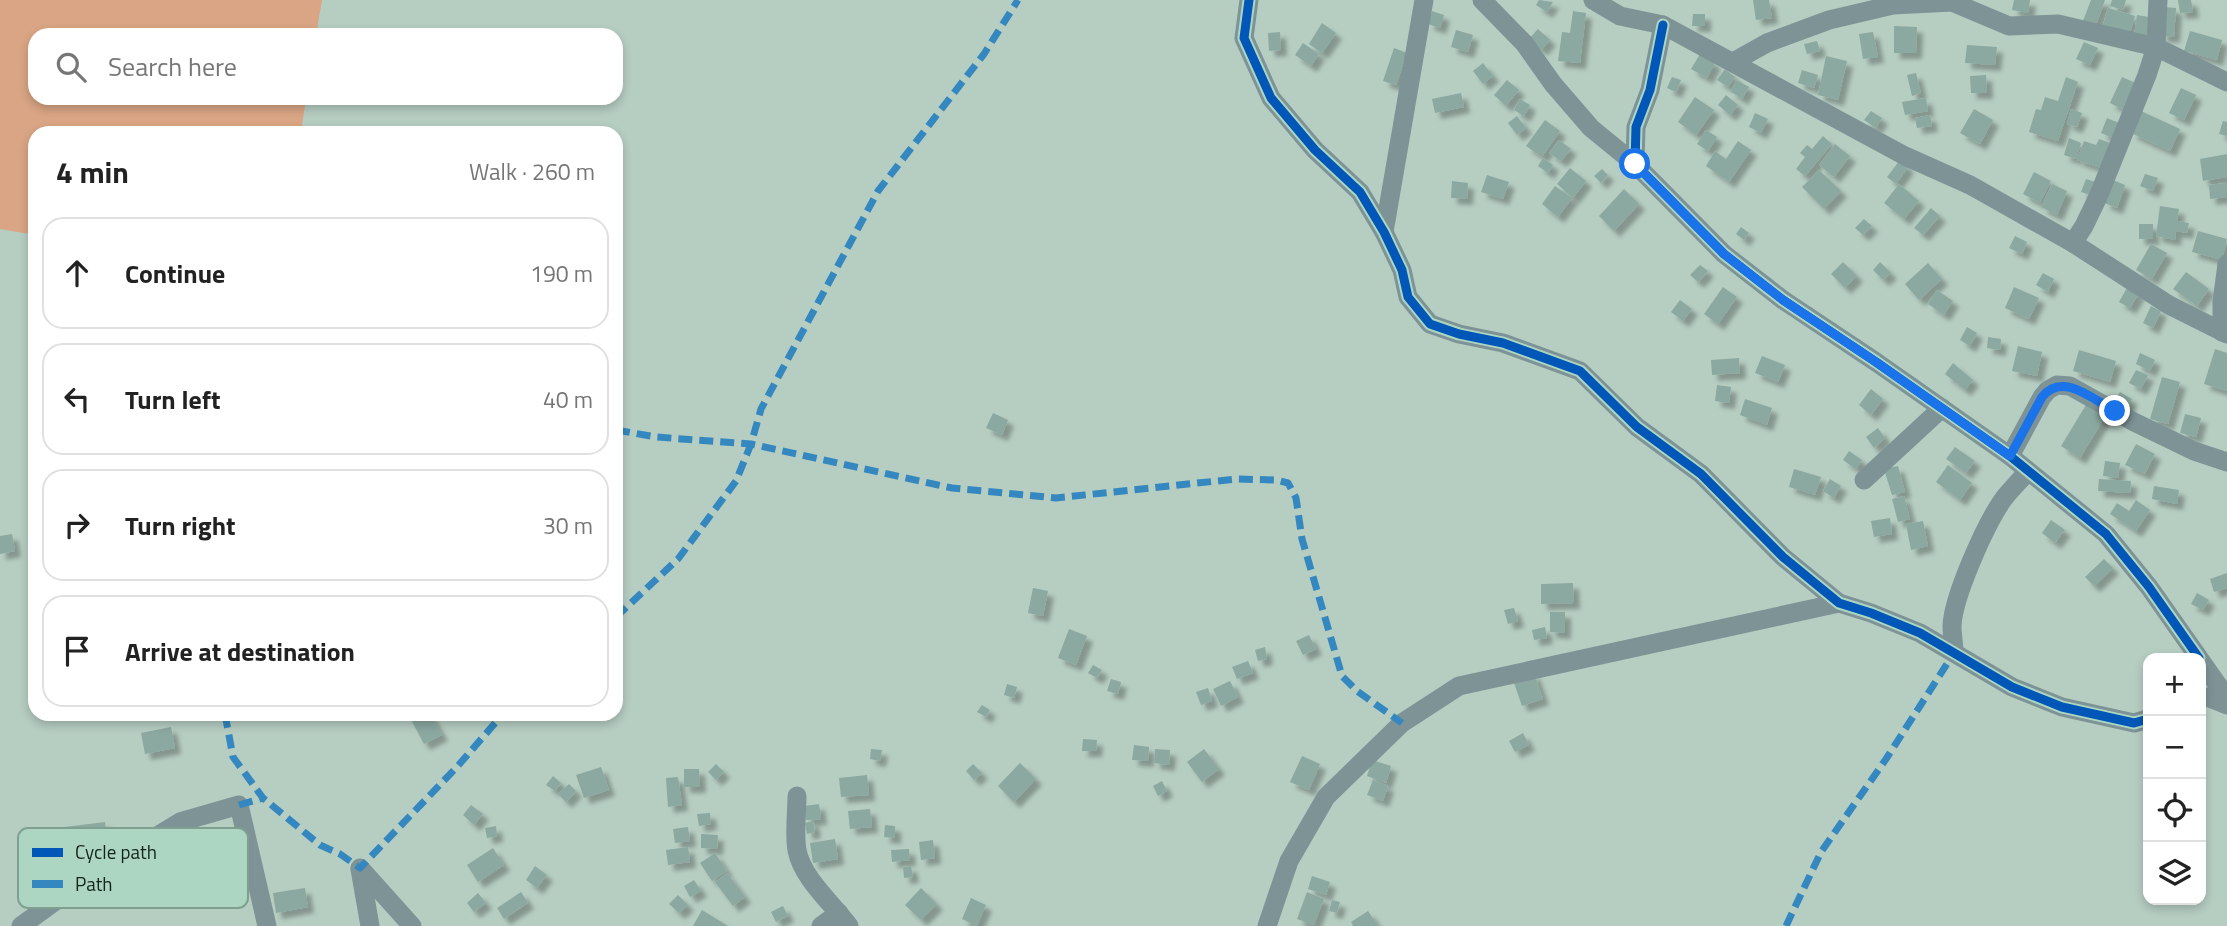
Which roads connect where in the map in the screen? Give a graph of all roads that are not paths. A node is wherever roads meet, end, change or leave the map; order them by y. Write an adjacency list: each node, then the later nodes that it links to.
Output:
1 (1249, 0): 11 (street)
2 (1424, 0): 11 (street)
3 (1482, 0): 10 (street)
4 (1593, 0): 6 (street)
5 (2158, 0): 7 (street)
6 (1662, 25): 8 (street); 10 (street)
7 (2156, 47): 8 (street); 9 (street); 12 (street)
8 (1732, 62): 12 (street)
9 (2227, 82)
10 (1635, 164): 15 (street)
11 (1384, 232): 20 (street)
12 (2073, 243): 14 (street)
13 (2227, 264): 14 (street)
14 (2225, 333)
15 (1942, 408): 16 (street); 19 (street)
16 (2010, 456): 17 (street); 18 (street)
17 (2227, 462)
18 (2027, 472): 21 (street); 22 (street)
19 (1864, 480)
20 (1839, 603): 21 (street); 39 (street)
21 (1954, 653): 27 (street)
22 (2196, 653)
23 (2206, 668): 25 (street)
24 (2206, 697): 26 (street)
25 (2227, 698)
26 (2227, 705)
27 (2143, 720)
28 (797, 796): 33 (street)
29 (170, 828): 30 (street)
30 (244, 828)
31 (248, 844): 35 (street)
32 (46, 908): 34 (street)
33 (844, 919): 38 (street)
34 (21, 926)
35 (267, 926)
36 (370, 926): 37 (street)
37 (412, 926)
38 (821, 926)
39 (1267, 926)

